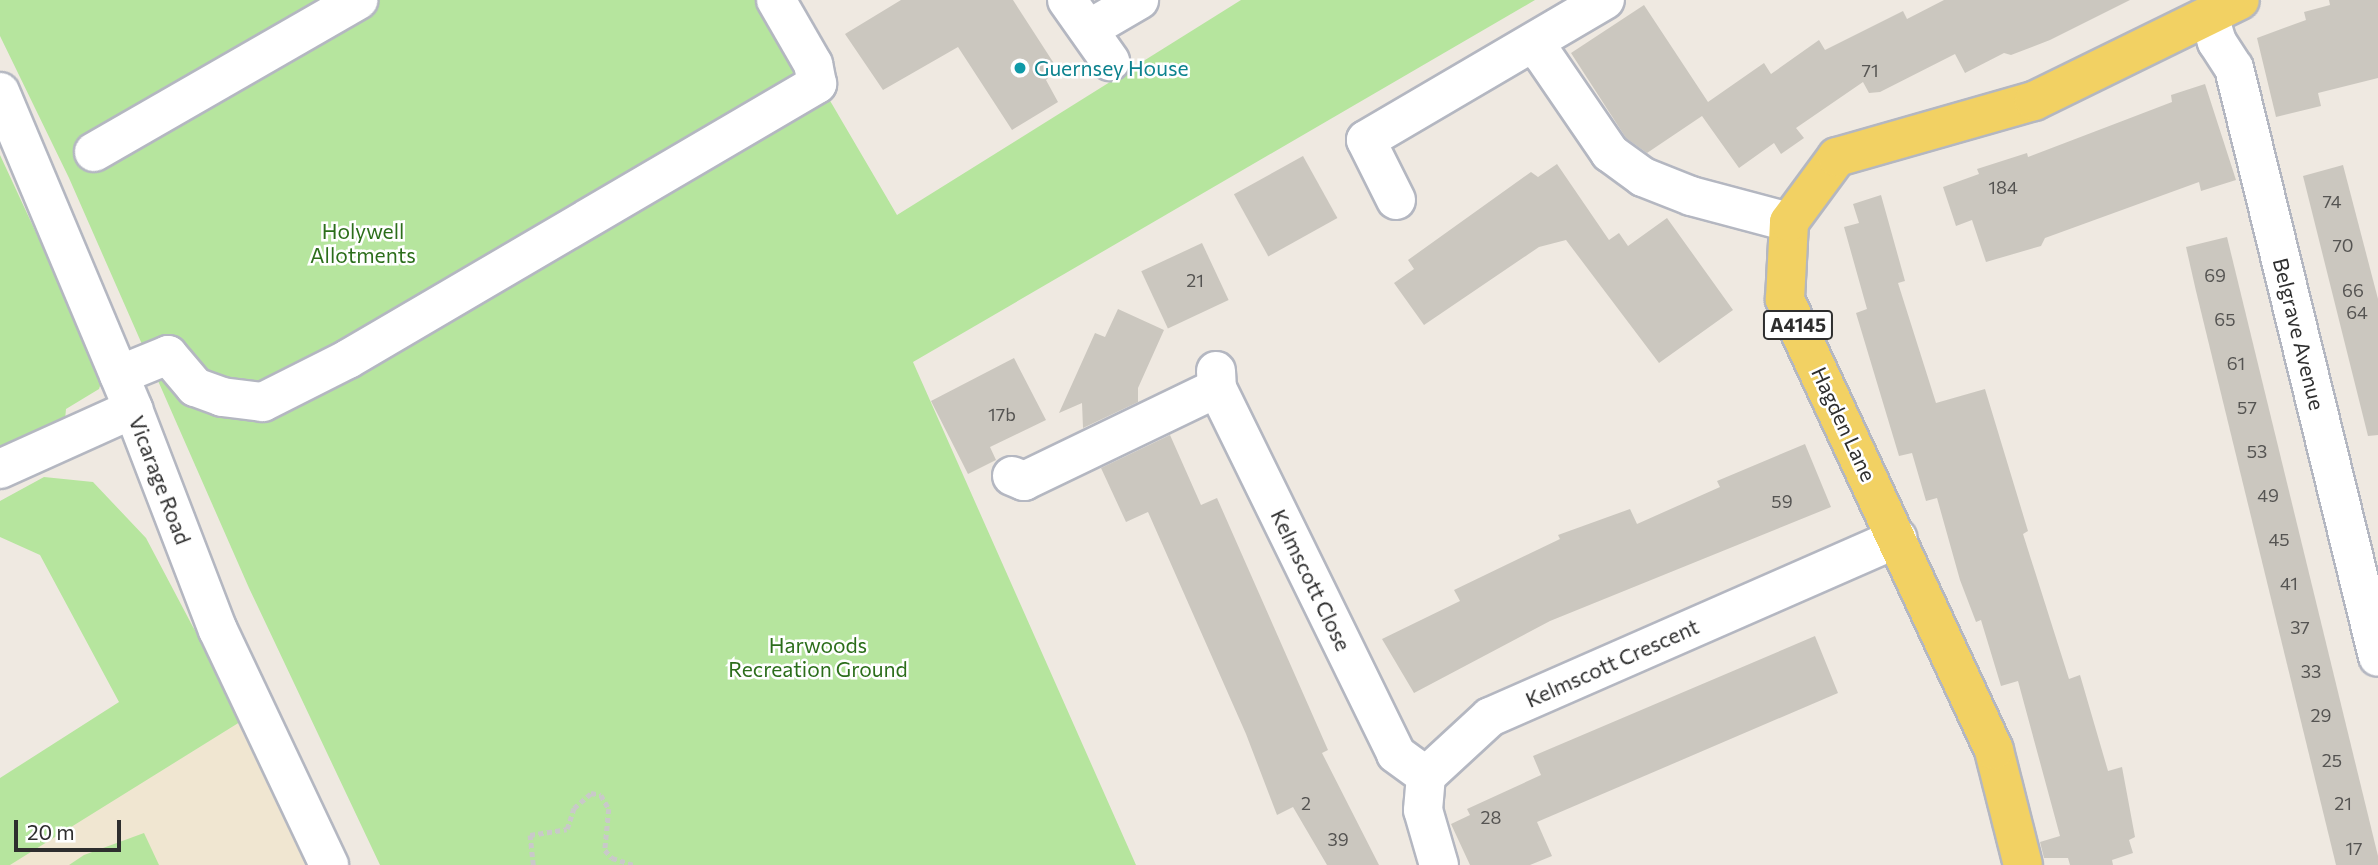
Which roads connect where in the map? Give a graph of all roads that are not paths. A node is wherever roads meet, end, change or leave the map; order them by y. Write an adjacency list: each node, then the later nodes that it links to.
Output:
1 (358, 0): 9 (street)
2 (776, 0): 12 (street)
3 (1139, 0): 6 (street)
4 (1605, 0): 7 (street)
5 (2223, 6): 11 (main road); 16 (street, Belgrave Avenue)
6 (1089, 30)
7 (1539, 41): 10 (street); 11 (street)
8 (0, 92): 12 (street, Vicarage Road)
9 (94, 152)
10 (1396, 200)
11 (1789, 222): 15 (main road, Hagden Lane / A4145)
12 (126, 392): 13 (street); 18 (street, Vicarage Road)
13 (0, 468)
14 (1012, 476): 17 (street, Kelmscott Close)
15 (1897, 538): 17 (street, Kelmscott Crescent); 20 (main road, Hagden Lane / A4145)
16 (2378, 657)
17 (1426, 776): 19 (street)
18 (329, 865)
19 (1439, 865)
20 (2023, 865)

